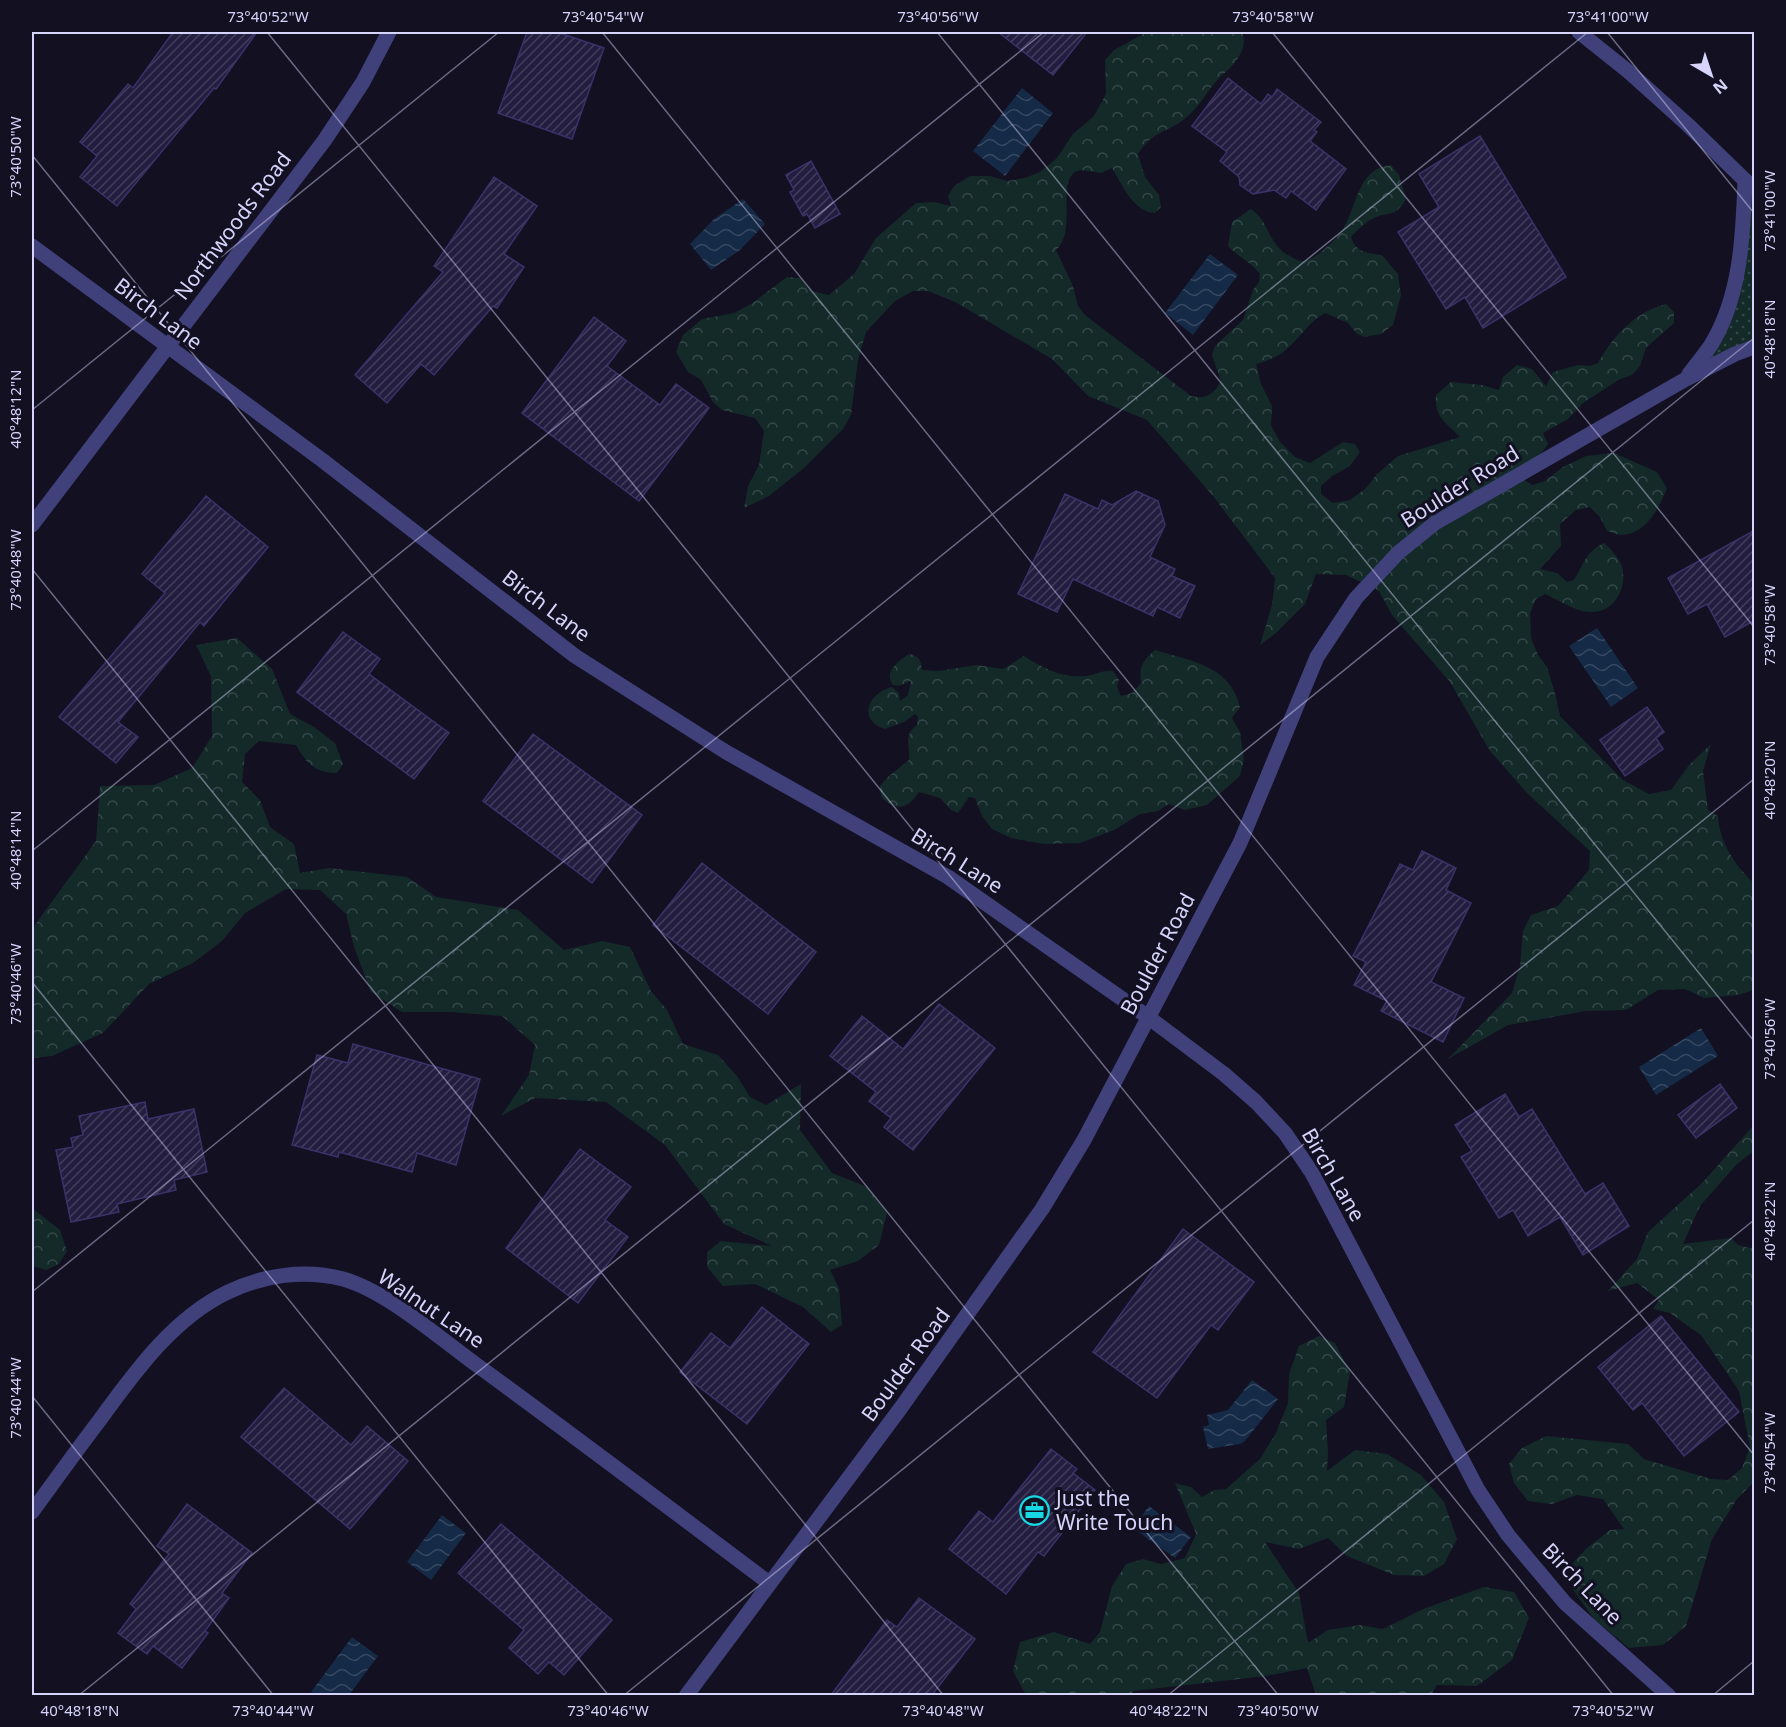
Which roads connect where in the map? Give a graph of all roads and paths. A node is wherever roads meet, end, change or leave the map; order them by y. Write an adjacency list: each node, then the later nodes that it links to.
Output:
1 (389, 32): 5 (street, Northwoods Road)
2 (1579, 32): 3 (street)
3 (1750, 185): 7 (street)
4 (32, 246): 5 (street, Birch Lane)
5 (167, 347): 8 (street, Northwoods Road); 9 (street, Birch Lane)
6 (1755, 347): 7 (street, Boulder Road)
7 (1686, 379): 9 (street, Boulder Road)
8 (32, 525)
9 (1148, 1017): 11 (street, Boulder Road); 13 (street, Birch Lane)
10 (32, 1512): 11 (street, Walnut Lane)
11 (769, 1582): 12 (street, Boulder Road)
12 (686, 1695)
13 (1669, 1695)

